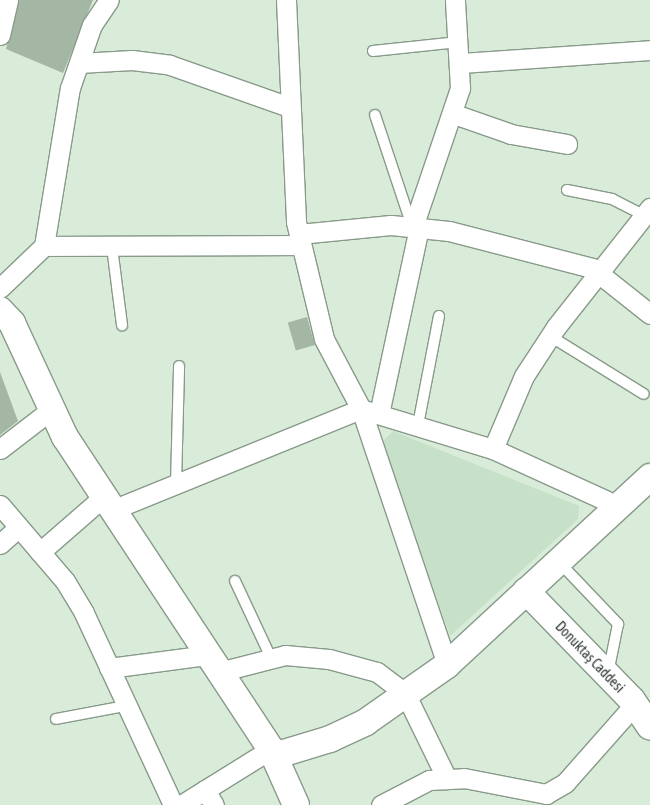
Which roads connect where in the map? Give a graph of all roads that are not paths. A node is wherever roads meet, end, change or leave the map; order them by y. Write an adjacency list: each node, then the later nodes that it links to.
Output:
1 (109, 0): 9 (street)
2 (286, 0): 11 (street)
3 (455, 0): 6 (street)
4 (5, 2): 5 (street)
5 (0, 35)
6 (459, 42): 8 (lane); 10 (street)
7 (650, 50): 10 (street)
8 (373, 51)
9 (79, 63): 11 (street); 19 (street)
10 (460, 63): 12 (street)
11 (289, 106): 18 (street)
12 (454, 114): 14 (street); 17 (street)
13 (375, 115): 17 (lane)
14 (567, 144)
15 (567, 190): 16 (lane)
16 (647, 212): 21 (street)
17 (416, 228): 18 (street); 21 (street); 31 (street)
18 (300, 239): 20 (street); 31 (street)
19 (44, 246): 20 (street); 22 (street)
20 (112, 247): 26 (lane)
21 (598, 273): 24 (street); 27 (street)
22 (0, 288)
23 (0, 310): 30 (street)
24 (650, 314)
25 (439, 316): 32 (lane)
26 (122, 325)
27 (550, 336): 29 (lane); 34 (street)
28 (179, 366): 36 (lane)
29 (644, 394)
30 (52, 409): 33 (street); 37 (street)
31 (370, 412): 32 (street); 36 (street); 48 (street)
32 (418, 425): 34 (street)
33 (0, 450)
34 (493, 450): 39 (street)
35 (650, 477): 39 (street)
36 (176, 484): 37 (street)
37 (108, 503): 42 (street); 47 (street)
38 (0, 505): 40 (street)
39 (618, 506): 43 (street)
40 (19, 527): 41 (street); 42 (street)
41 (0, 544)
42 (40, 552): 49 (street)
43 (558, 562): 45 (street); 50 (lane)
44 (235, 581): 46 (lane)
45 (526, 591): 48 (street); 50 (street, Donuktaş Caddesi)
46 (272, 658): 47 (street); 51 (street)
47 (213, 664): 49 (street); 55 (street)
48 (447, 665): 51 (street)
49 (109, 668): 52 (street)
50 (608, 675): 53 (street, Donuktaş Caddesi)
51 (405, 693): 55 (street); 56 (street)
52 (125, 706): 54 (lane); 58 (street)
53 (644, 712): 56 (street)
54 (56, 719)
55 (272, 752): 57 (street); 60 (street)
56 (448, 779): 61 (street)
57 (210, 797): 59 (street)
58 (173, 805)
59 (181, 805)
60 (296, 805)
61 (381, 805)

